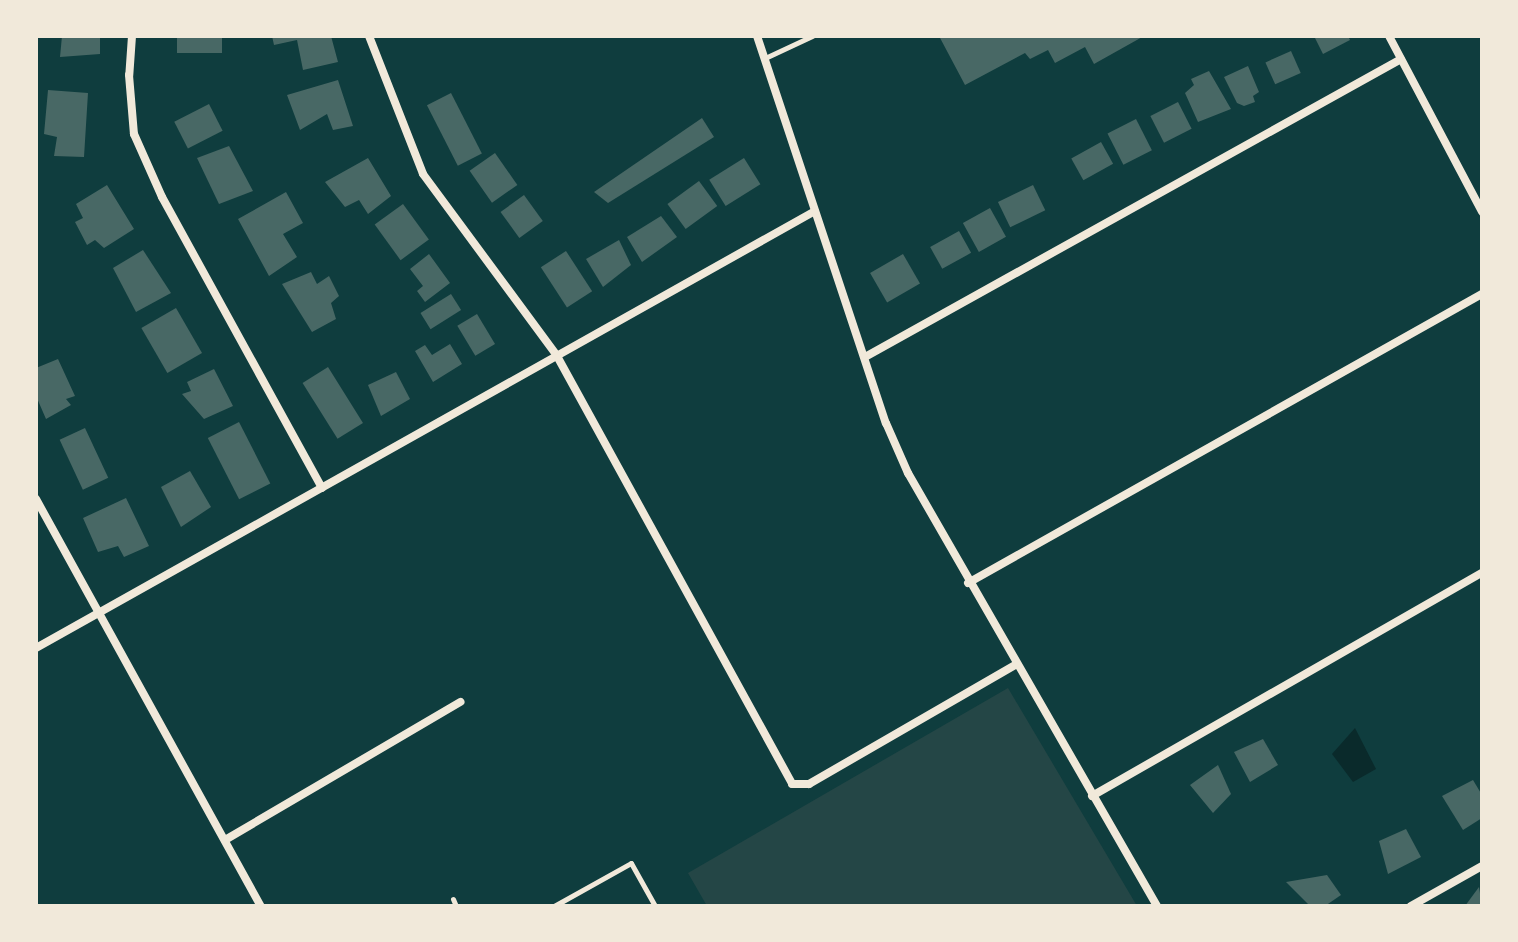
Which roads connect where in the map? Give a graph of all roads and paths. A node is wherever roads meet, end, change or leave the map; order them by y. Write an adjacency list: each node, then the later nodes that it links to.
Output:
1 (132, 36): 13 (street)
2 (369, 36): 11 (street)
3 (757, 36): 6 (street)
4 (812, 36): 6 (lane)
5 (1389, 36): 7 (street)
6 (765, 58): 8 (street)
7 (1401, 59): 9 (street); 12 (street)
8 (815, 211): 11 (street); 12 (street)
9 (1482, 212)
10 (1482, 294): 16 (street)
11 (557, 356): 13 (street); 19 (street)
12 (865, 357): 16 (street)
13 (322, 488): 17 (street)
14 (36, 499): 17 (street)
15 (1482, 573): 21 (street)
16 (968, 583): 19 (street)
17 (99, 613): 18 (street); 22 (street)
18 (36, 648)
19 (1015, 665): 21 (street)
20 (460, 702): 22 (street)
21 (1092, 796): 29 (street)
22 (225, 840): 25 (street)
23 (1482, 866): 30 (street)
24 (453, 899): 26 (lane)
25 (261, 906)
26 (456, 906)
27 (554, 906): 28 (lane)
28 (655, 906)
29 (1157, 906)
30 (1411, 906)

